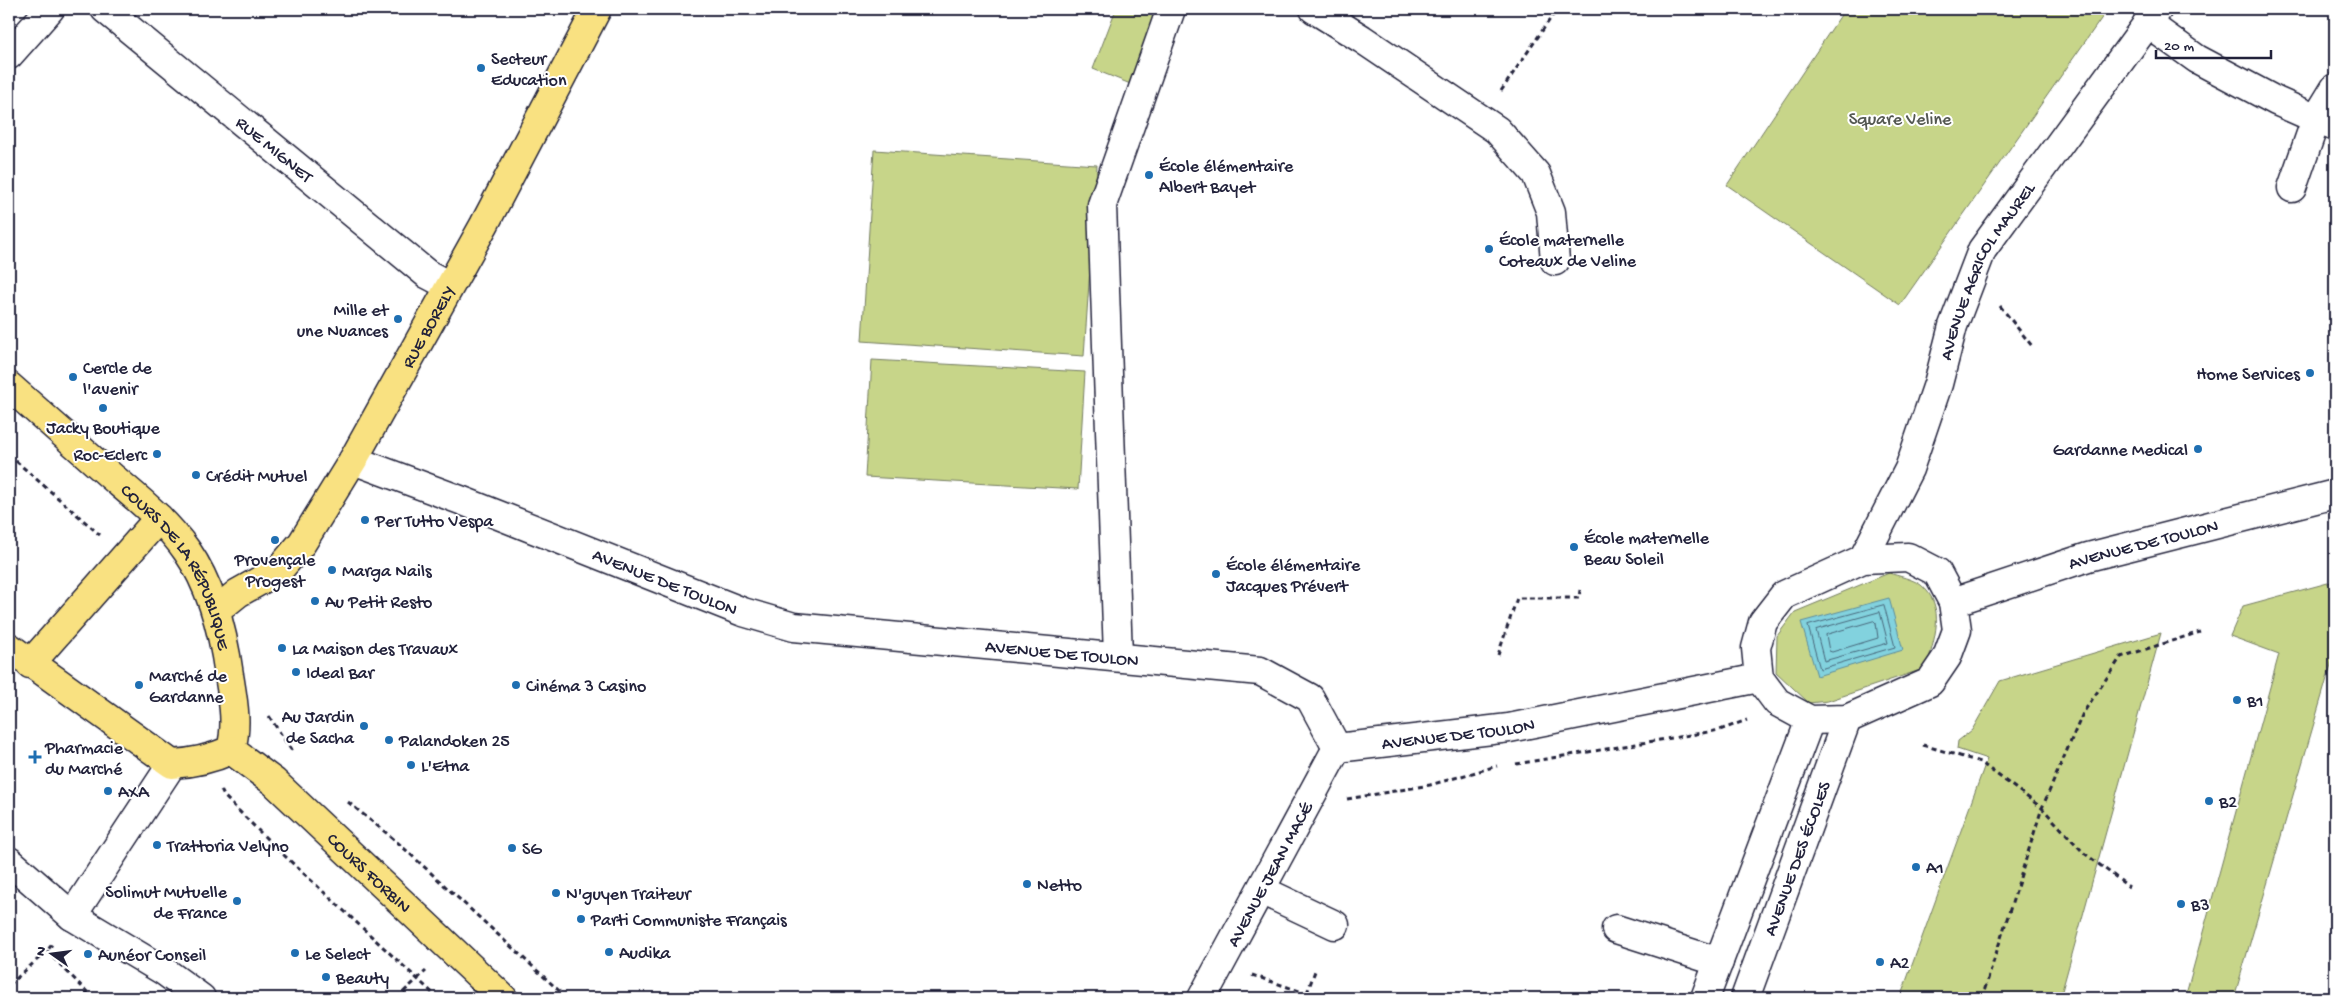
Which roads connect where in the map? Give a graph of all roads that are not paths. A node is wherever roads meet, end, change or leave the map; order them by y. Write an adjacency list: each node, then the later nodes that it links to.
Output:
1 (50, 9): 7 (street)
2 (105, 9): 12 (street, RUE MIGNET)
3 (597, 9): 12 (main road, RUE BORELY)
4 (1171, 9): 21 (street)
5 (1314, 9): 11 (street)
6 (2152, 16): 9 (street); 17 (street, AVENUE AGRICOL MAUREL)
7 (9, 55)
8 (2335, 88): 9 (street)
9 (2326, 123): 10 (street)
10 (2292, 188)
11 (1555, 261)
12 (448, 285): 14 (main road, RUE BORELY)
13 (9, 386): 16 (main road, COURS DE LA RÉPUBLIQUE)
14 (353, 460): 19 (main road, RUE BORELY); 21 (street, AVENUE DE TOULON)
15 (2335, 494): 18 (street, AVENUE DE TOULON)
16 (159, 518): 19 (main road, COURS DE LA RÉPUBLIQUE); 22 (main road)
17 (1863, 559): 18 (street); 23 (street)
18 (1953, 602): 24 (street)
19 (216, 610): 27 (main road, COURS DE LA RÉPUBLIQUE)
20 (9, 648): 22 (main road)
21 (1118, 656): 26 (street, AVENUE DE TOULON)
22 (30, 664): 28 (main road)
23 (1759, 678): 25 (street); 26 (street, AVENUE DE TOULON)
24 (1848, 719): 25 (street); 39 (street, AVENUE DES ÉCOLES)
25 (1810, 720): 34 (street, AVENUE DES ÉCOLES)
26 (1337, 748): 30 (street, AVENUE JEAN MACÉ)
27 (219, 755): 28 (main road); 36 (main road, COURS FORBIN)
28 (172, 764): 31 (street)
29 (9, 861): 31 (street)
30 (1261, 890): 32 (street); 37 (street, AVENUE JEAN MACÉ)
31 (72, 916): 35 (street)
32 (1335, 925)
33 (1616, 930): 34 (street)
34 (1719, 962): 38 (street, AVENUE DES ÉCOLES)
35 (201, 998)
36 (504, 998)
37 (1202, 998)
38 (1705, 998)
39 (1745, 998)

